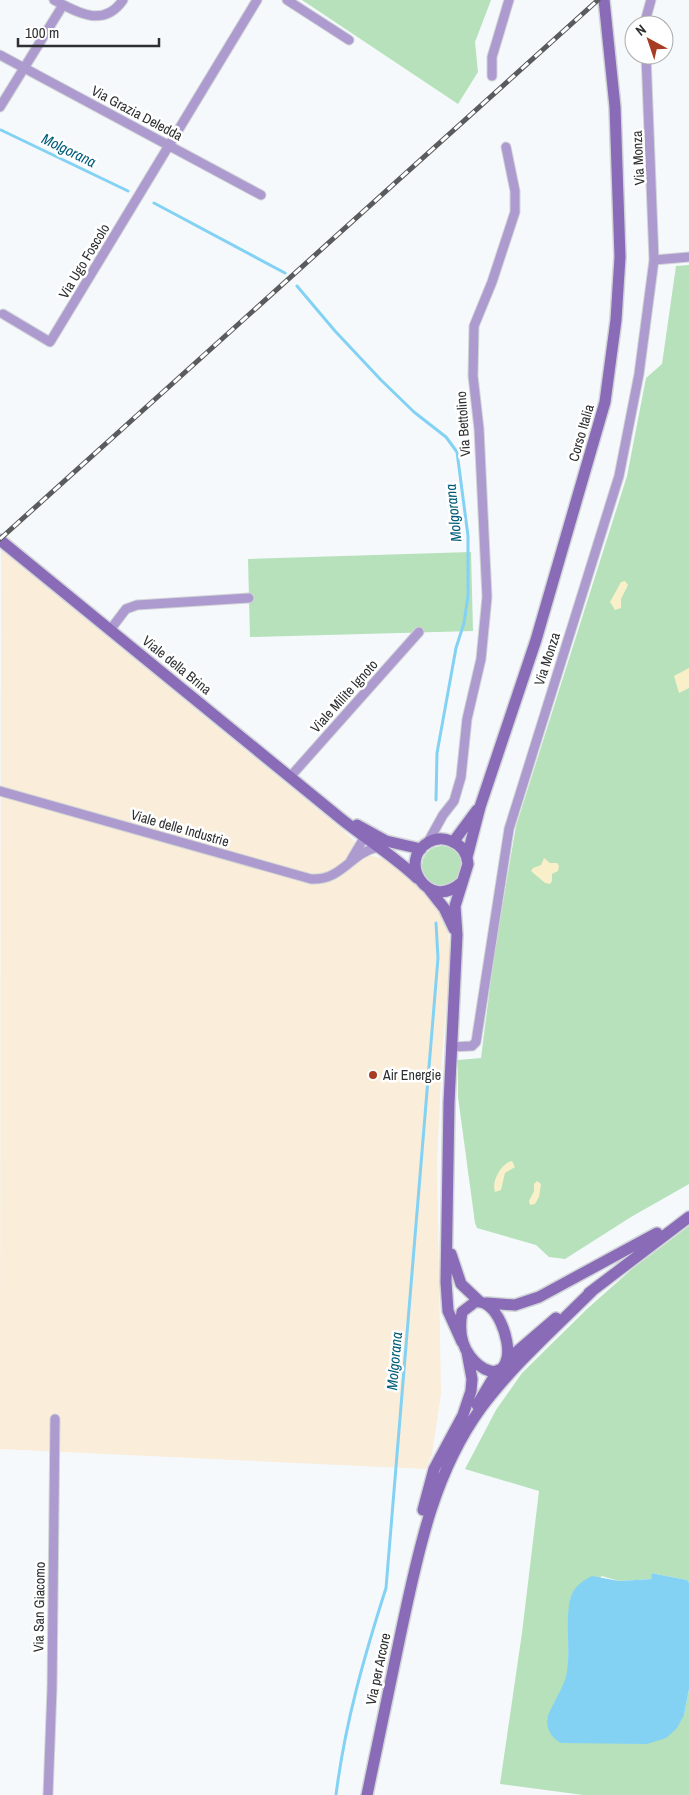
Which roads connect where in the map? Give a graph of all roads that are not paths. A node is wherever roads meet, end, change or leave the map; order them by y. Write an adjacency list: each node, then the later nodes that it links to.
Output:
1 (54, 0): 8 (street)
2 (123, 0): 8 (street)
3 (258, 0): 16 (street)
4 (288, 0): 10 (street)
5 (509, 0): 14 (street)
6 (604, 0): 28 (main road, Corso Italia)
7 (651, 0): 9 (street)
8 (63, 5): 13 (street)
9 (647, 15)
10 (349, 40)
11 (0, 56): 13 (street, Via Grazia Deledda)
12 (646, 65): 20 (street, Via Monza)
13 (24, 68): 15 (street); 16 (street, Via Grazia Deledda)
14 (492, 76)
15 (0, 107)
16 (170, 146): 18 (street, Via Grazia Deledda); 21 (street, Via Ugo Foscolo)
17 (506, 147): 30 (street, Via Bettolino)
18 (260, 195)
19 (689, 257): 20 (street)
20 (654, 260): 41 (street, Via Monza)
21 (3, 314)
22 (0, 540): 24 (main road, Viale della Brina)
23 (249, 598): 24 (street)
24 (110, 630): 26 (main road, Viale della Brina)
25 (419, 632): 26 (street, Viale Milite Ignoto)
26 (290, 778): 29 (main road, Viale della Brina)
27 (0, 791): 36 (street, Viale delle Industrie)
28 (480, 807): 32 (main road); 35 (main road, Corso Italia)
29 (334, 813): 31 (main road, Viale della Brina); 33 (main road, Viale della Brina)
30 (440, 820): 32 (street); 34 (street, Via Bettolino)
31 (364, 838): 33 (main road, Viale della Brina); 36 (street, Viale delle Industrie)
32 (451, 840): 34 (main road); 35 (main road)
33 (382, 844): 34 (main road, Viale della Brina); 36 (street, Viale delle Industrie); 37 (main road, Viale della Brina)
34 (424, 846): 37 (main road)
35 (467, 857): 38 (main road)
36 (349, 864)
37 (419, 879): 39 (main road)
38 (461, 883): 39 (main road); 40 (main road)
39 (429, 889): 40 (main road)
40 (457, 935): 41 (main road)
41 (451, 1047): 43 (main road)
42 (689, 1216): 44 (main road); 45 (main road)
43 (447, 1241): 45 (main road); 46 (main road)
44 (593, 1290): 47 (main road); 49 (main road)
45 (483, 1302): 46 (main road); 47 (main road)
46 (464, 1347): 47 (main road); 50 (main road)
47 (502, 1365): 49 (main road)
48 (55, 1419): 51 (street, Via San Giacomo)
49 (458, 1446): 50 (main road)
50 (418, 1549): 52 (main road, Via per Arcore)
51 (48, 1795)
52 (367, 1795)

